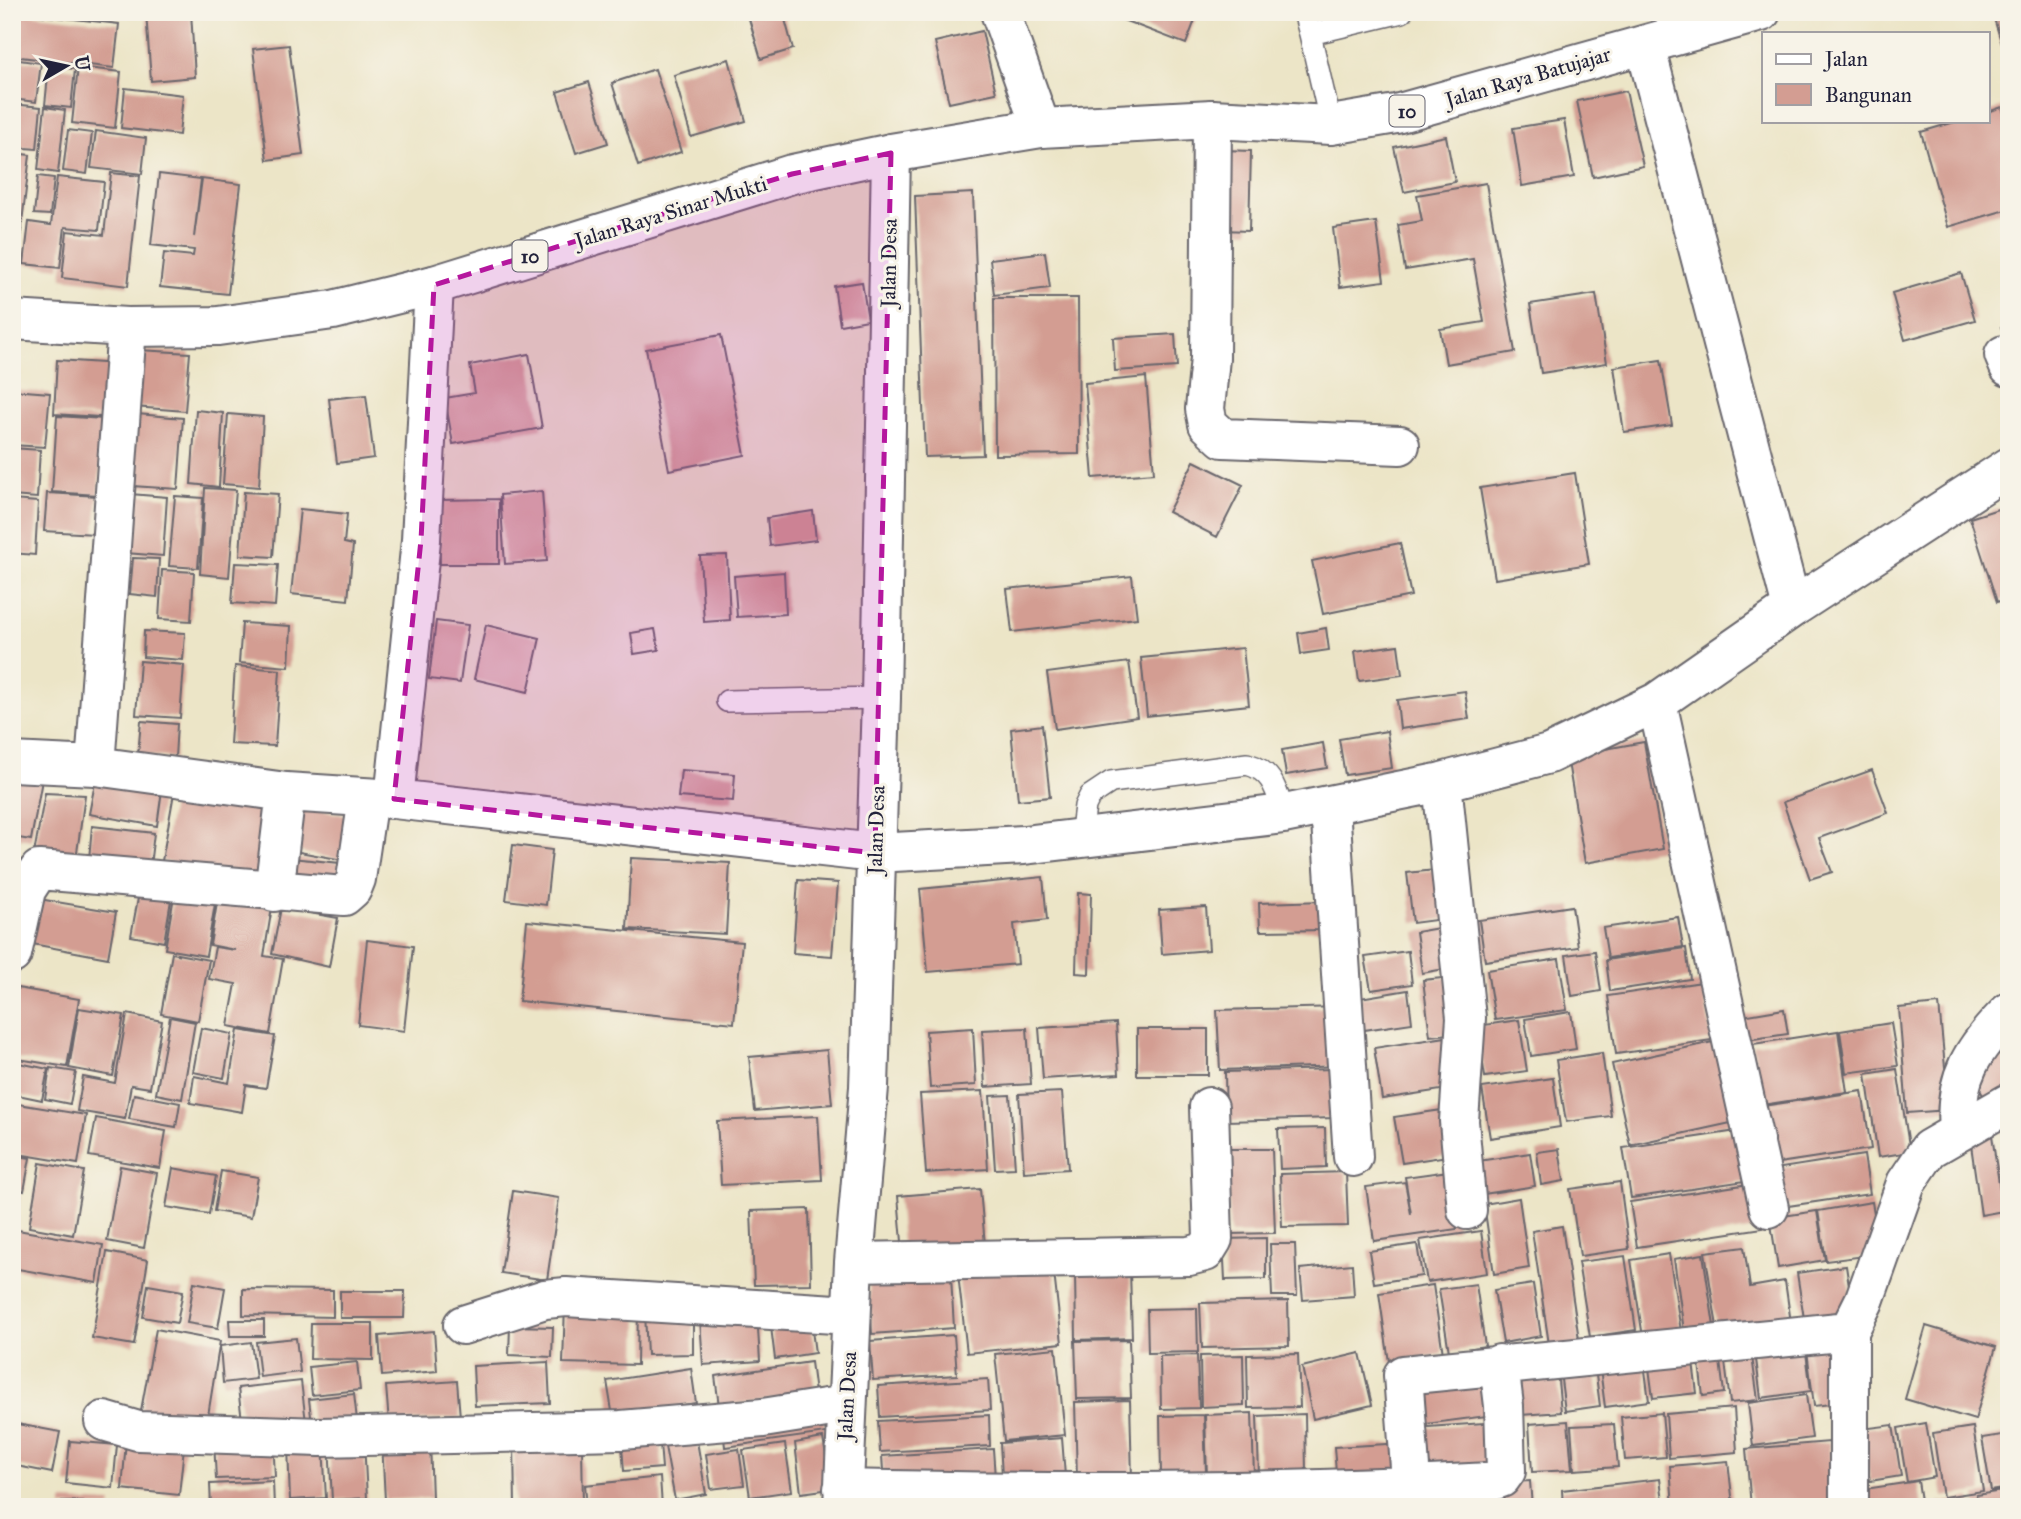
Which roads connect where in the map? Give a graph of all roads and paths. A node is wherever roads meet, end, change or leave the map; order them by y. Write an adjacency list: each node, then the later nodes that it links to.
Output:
1 (1000, 12): 10 (main road)
2 (1304, 12): 6 (lane)
3 (1402, 12): 6 (lane)
4 (1761, 12): 5 (main road, Jalan Raya Batujajar / 10)
5 (1693, 21): 7 (main road, Jalan Raya Batujajar / 10)
6 (1310, 34): 9 (lane)
7 (1645, 45): 9 (main road, Jalan Raya Batujajar / 10); 17 (main road)
8 (1212, 119): 9 (main road, Jalan Raya Batujajar / 10); 10 (main road, Jalan Raya Batujajar / 10); 15 (main road)
9 (1331, 125)
10 (1041, 128): 11 (main road, Jalan Raya Sinar Mukti / 10)
11 (891, 153): 12 (main road, Jalan Raya Sinar Mukti / 10); 18 (main road, Jalan Desa)
12 (435, 285): 14 (main road, Jalan Raya Sinar Mukti / 10); 25 (main road)
13 (12, 320): 14 (main road, Jalan Raya Sinar Mukti / 10)
14 (127, 327): 22 (main road)
15 (1400, 445)
16 (2009, 467): 17 (main road)
17 (1792, 608): 20 (main road)
18 (881, 698): 19 (lane); 29 (main road, Jalan Desa)
19 (727, 701)
20 (1657, 702): 23 (main road); 37 (main road)
21 (12, 762): 22 (main road)
22 (95, 766): 24 (main road)
23 (1442, 782): 26 (main road); 38 (main road)
24 (286, 792): 25 (main road); 30 (main road)
25 (381, 799): 29 (main road); 30 (main road)
26 (1330, 806): 27 (main road); 36 (main road)
27 (1284, 814): 28 (main road); 28 (lane)
28 (1081, 838): 29 (main road)
29 (875, 852): 39 (main road, Jalan Desa)
30 (274, 892): 31 (main road)
31 (12, 954)
32 (2009, 1012): 35 (main road)
33 (2009, 1103): 35 (main road)
34 (1209, 1107): 39 (main road)
35 (1958, 1131): 42 (main road)
36 (1353, 1157)
37 (1769, 1208)
38 (1467, 1210)
39 (854, 1262): 40 (main road, Jalan Desa)
40 (851, 1315): 41 (main road); 44 (main road, Jalan Desa)
41 (463, 1325)
42 (1849, 1331): 43 (main road); 48 (main road)
43 (1499, 1364): 46 (main road); 46 (main road)
44 (845, 1405): 45 (main road); 47 (main road, Jalan Desa)
45 (104, 1421)
46 (1413, 1496): 47 (main road)
47 (843, 1498)
48 (1849, 1507)

